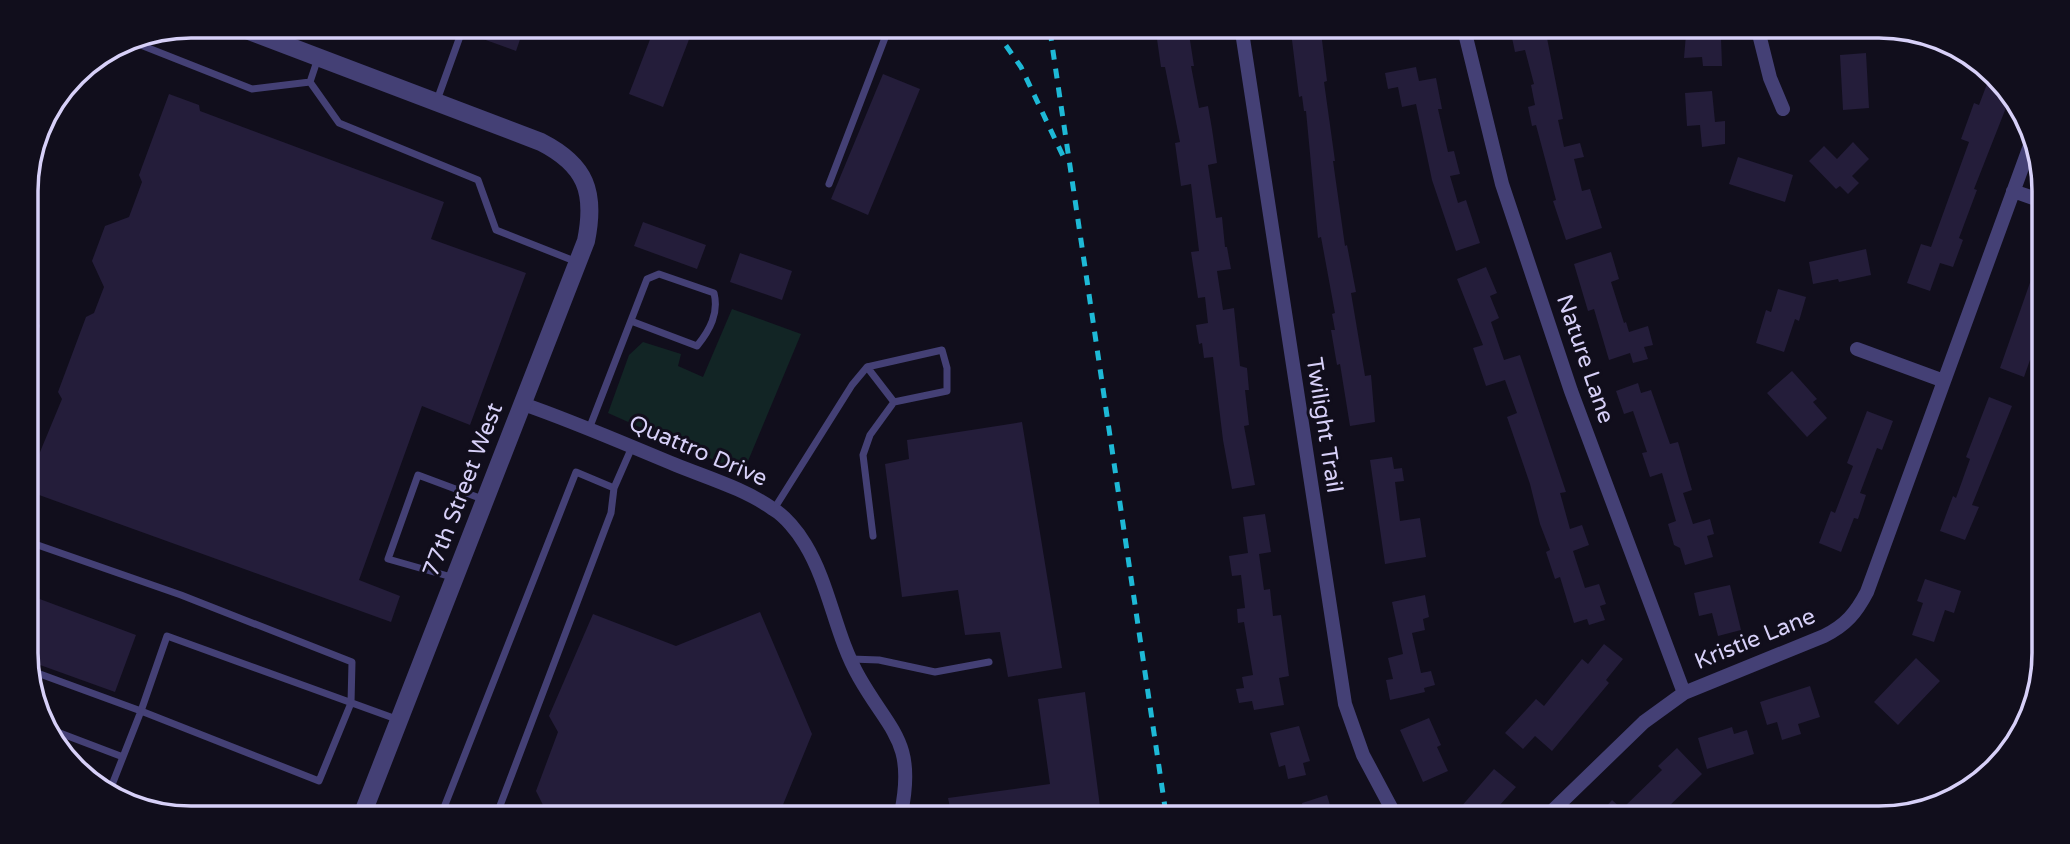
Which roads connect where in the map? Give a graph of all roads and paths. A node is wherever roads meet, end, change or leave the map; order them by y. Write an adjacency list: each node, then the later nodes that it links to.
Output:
1 (267, 38): 8 (street)
2 (459, 38): 10 (lane)
3 (885, 38): 13 (lane)
4 (1243, 38): 41 (street, Twilight Trail)
5 (1466, 38): 34 (street, Nature Lane)
6 (1760, 38): 11 (street)
7 (144, 47): 9 (lane)
8 (318, 58): 9 (lane); 10 (street)
9 (310, 82): 16 (lane)
10 (436, 103): 16 (street, 77th Street West)
11 (1783, 109)
12 (2027, 155): 14 (street, Kristie Lane)
13 (829, 184)
14 (2013, 191): 15 (street); 20 (street, Kristie Lane)
15 (2032, 198)
16 (577, 263): 22 (street, 77th Street West)
17 (631, 321): 17 (lane); 23 (lane)
18 (1857, 349): 20 (street)
19 (867, 367): 21 (lane); 21 (lane); 27 (lane)
20 (1944, 381): 34 (street, Kristie Lane)
21 (894, 402): 28 (lane)
22 (523, 404): 23 (street, Quattro Drive); 26 (street, 77th Street West)
23 (589, 429): 24 (street, Quattro Drive)
24 (632, 447): 25 (lane); 27 (street, Quattro Drive)
25 (614, 488): 44 (lane); 45 (lane)
26 (485, 500): 30 (street, 77th Street West); 30 (lane)
27 (774, 509): 31 (street, Quattro Drive)
28 (873, 536)
29 (38, 545): 35 (lane)
30 (455, 578): 37 (street, 77th Street West)
31 (851, 659): 32 (lane); 46 (street, Quattro Drive)
32 (989, 662)
33 (40, 674): 36 (lane)
34 (1684, 692): 42 (street, Kristie Lane)
35 (351, 703): 36 (lane); 36 (lane); 37 (lane)
36 (141, 711): 39 (lane)
37 (400, 720): 43 (street, 77th Street West)
38 (62, 734): 39 (lane)
39 (123, 757): 40 (lane)
40 (113, 783)
41 (1390, 805)
42 (1558, 805)
43 (369, 806)
44 (445, 806)
45 (500, 806)
46 (902, 806)

